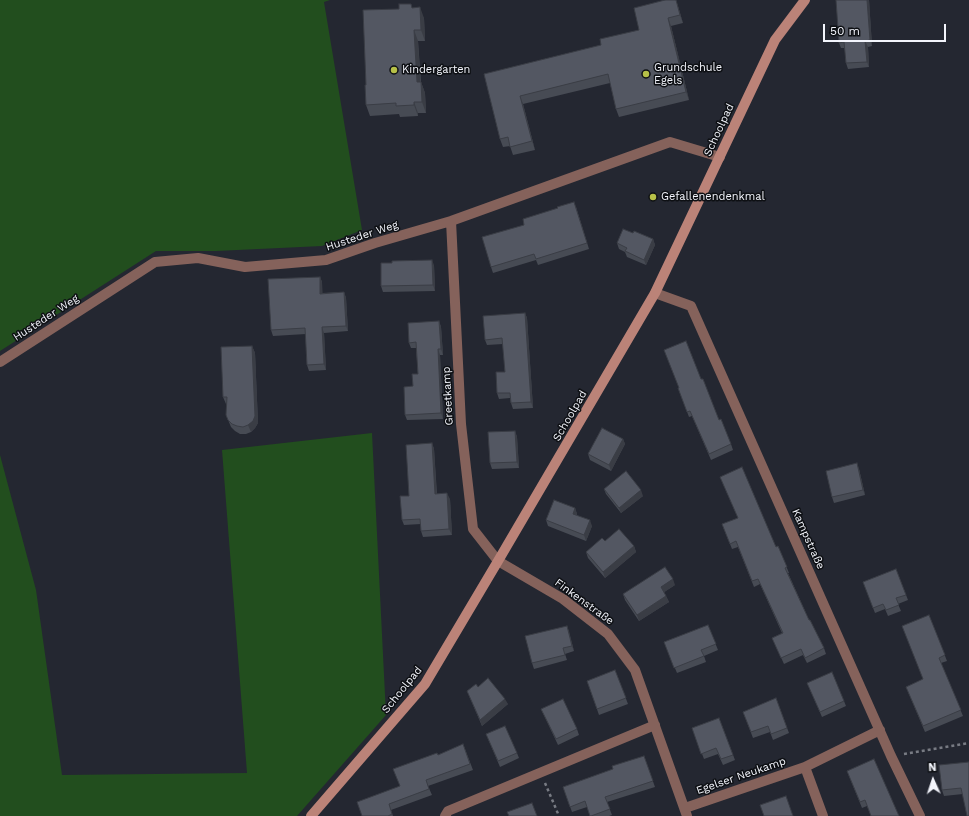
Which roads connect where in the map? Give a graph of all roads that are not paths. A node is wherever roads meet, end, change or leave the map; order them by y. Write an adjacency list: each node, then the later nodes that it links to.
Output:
1 (805, 0): 2 (street, Schoolpad)
2 (720, 157): 3 (street, Husteder Weg); 4 (street, Schoolpad)
3 (451, 221): 5 (street, Husteder Weg); 6 (street, Greetkamp)
4 (655, 293): 6 (street, Schoolpad); 8 (street, Kampstraße)
5 (0, 362)
6 (498, 561): 7 (street, Finkenstraße); 12 (street, Schoolpad)
7 (655, 725): 10 (street, Finkenstraße); 11 (street)
8 (880, 730): 9 (street, Egelser Neukamp); 14 (street, Kampstraße)
9 (805, 767): 10 (street, Egelser Neukamp); 13 (street)
10 (686, 812)
11 (447, 814)
12 (311, 816)
13 (823, 816)
14 (920, 816)

